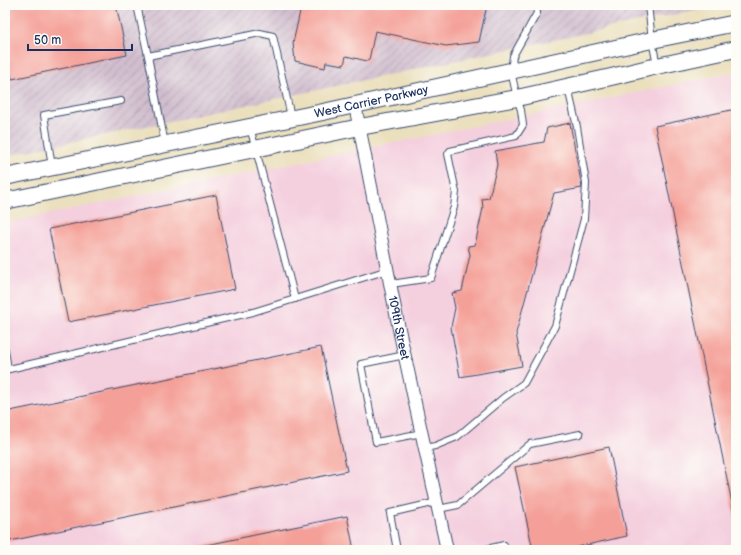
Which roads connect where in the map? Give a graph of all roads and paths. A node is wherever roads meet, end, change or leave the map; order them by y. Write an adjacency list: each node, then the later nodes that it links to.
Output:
1 (137, 5): 7 (lane)
2 (536, 5): 9 (lane)
3 (648, 5): 5 (lane)
4 (736, 23): 5 (main road, West Carrier Parkway)
5 (652, 40): 8 (lane); 9 (main road, West Carrier Parkway)
6 (736, 49): 8 (main road, West Carrier Parkway)
7 (148, 56): 14 (lane); 17 (lane)
8 (657, 66): 10 (main road, West Carrier Parkway)
9 (511, 71): 11 (lane); 13 (main road, West Carrier Parkway)
10 (568, 86): 11 (main road, West Carrier Parkway); 30 (lane)
11 (517, 98): 16 (main road, West Carrier Parkway); 23 (lane)
12 (121, 101): 19 (lane)
13 (355, 105): 14 (main road, West Carrier Parkway); 16 (street, 109th Street)
14 (292, 118): 15 (main road, West Carrier Parkway)
15 (250, 127): 17 (main road, West Carrier Parkway); 18 (lane)
16 (360, 127): 18 (main road, West Carrier Parkway); 22 (street, 109th Street)
17 (166, 144): 19 (main road, West Carrier Parkway)
18 (256, 149): 21 (main road, West Carrier Parkway); 24 (lane)
19 (52, 167): 20 (main road, West Carrier Parkway)
20 (5, 177)
21 (5, 201)
22 (388, 270): 23 (street, 109th Street); 24 (lane)
23 (391, 284): 26 (street, 109th Street)
24 (295, 299): 27 (lane)
25 (5, 350): 27 (lane)
26 (405, 355): 28 (street, 109th Street); 28 (lane)
27 (7, 369)
28 (422, 433): 30 (street, 109th Street)
29 (580, 434): 31 (lane)
30 (425, 448): 31 (street, 109th Street)
31 (437, 506): 33 (lane); 34 (street, 109th Street)
32 (504, 545): 35 (lane)
33 (398, 550)
34 (446, 550)
35 (482, 550)

